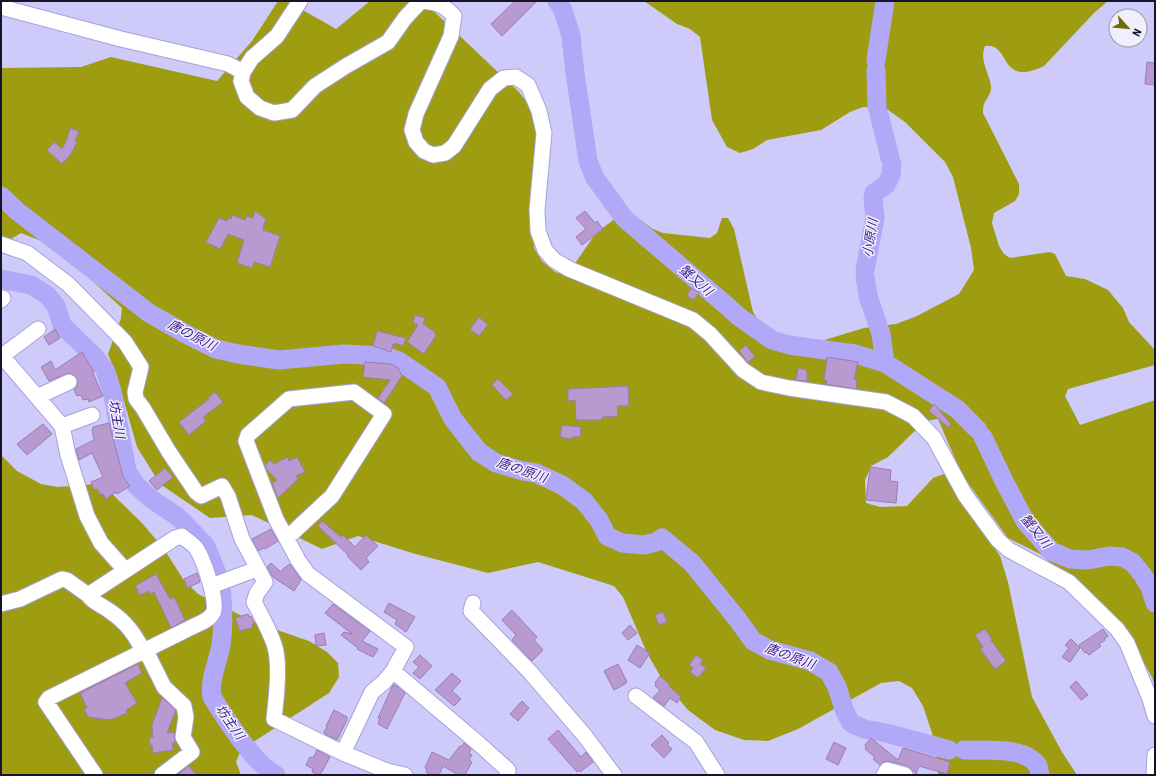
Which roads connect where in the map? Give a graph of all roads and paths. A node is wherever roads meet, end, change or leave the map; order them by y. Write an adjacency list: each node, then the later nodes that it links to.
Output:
1 (300, 1): 3 (street)
2 (1, 7): 3 (street)
3 (243, 72): 21 (street)
4 (1, 244): 12 (street)
5 (38, 329): 6 (street)
6 (2, 355): 8 (street)
7 (69, 382): 8 (street)
8 (37, 397): 10 (street)
9 (92, 415): 10 (street)
10 (62, 426): 13 (street)
11 (287, 538): 11 (street); 19 (street)
12 (257, 569): 14 (street); 22 (street)
13 (125, 570): 14 (street); 15 (street)
14 (211, 586): 18 (street)
15 (88, 595): 17 (street); 18 (street)
16 (473, 603): 28 (street)
17 (1, 604)
18 (144, 650): 24 (street); 25 (street)
19 (393, 671): 22 (street); 27 (street)
20 (636, 696): 29 (street)
21 (1155, 716)
22 (343, 753): 26 (street)
23 (1155, 755): 32 (street)
24 (95, 775)
25 (162, 775)
26 (405, 775)
27 (507, 775)
28 (614, 775)
29 (717, 775)
30 (884, 775): 31 (street)
31 (905, 775)
32 (1154, 775)

